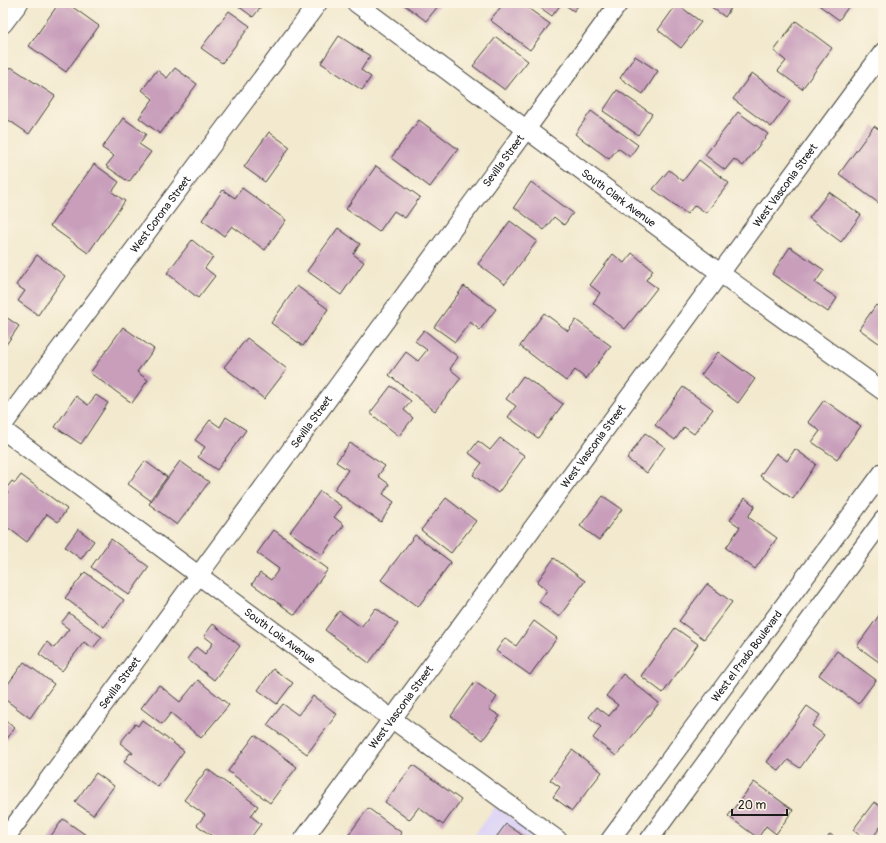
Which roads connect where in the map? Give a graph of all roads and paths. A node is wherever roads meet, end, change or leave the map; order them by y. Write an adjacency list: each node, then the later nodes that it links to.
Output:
1 (19, 3): 5 (street)
2 (318, 3): 10 (street, West Corona Street)
3 (356, 3): 7 (street, South Clark Avenue)
4 (619, 3): 7 (street, Sevilla Street)
5 (3, 24)
6 (883, 52): 8 (street, West Vasconia Street)
7 (526, 129): 8 (street, South Clark Avenue); 14 (street, Sevilla Street)
8 (720, 272): 9 (street, South Clark Avenue); 17 (street, West Vasconia Street)
9 (883, 391)
10 (3, 425)
11 (3, 430): 14 (street, South Lois Avenue)
12 (883, 472): 15 (street, West el Prado Boulevard)
13 (883, 520): 16 (street)
14 (198, 575): 17 (street, South Lois Avenue); 18 (street, Sevilla Street)
15 (756, 643): 16 (street); 21 (street, West el Prado Boulevard)
16 (780, 661): 22 (street)
17 (392, 719): 19 (street, West Vasconia Street); 20 (street, South Lois Avenue)
18 (4, 840)
19 (303, 840)
20 (558, 840)
21 (610, 840)
22 (649, 840)

